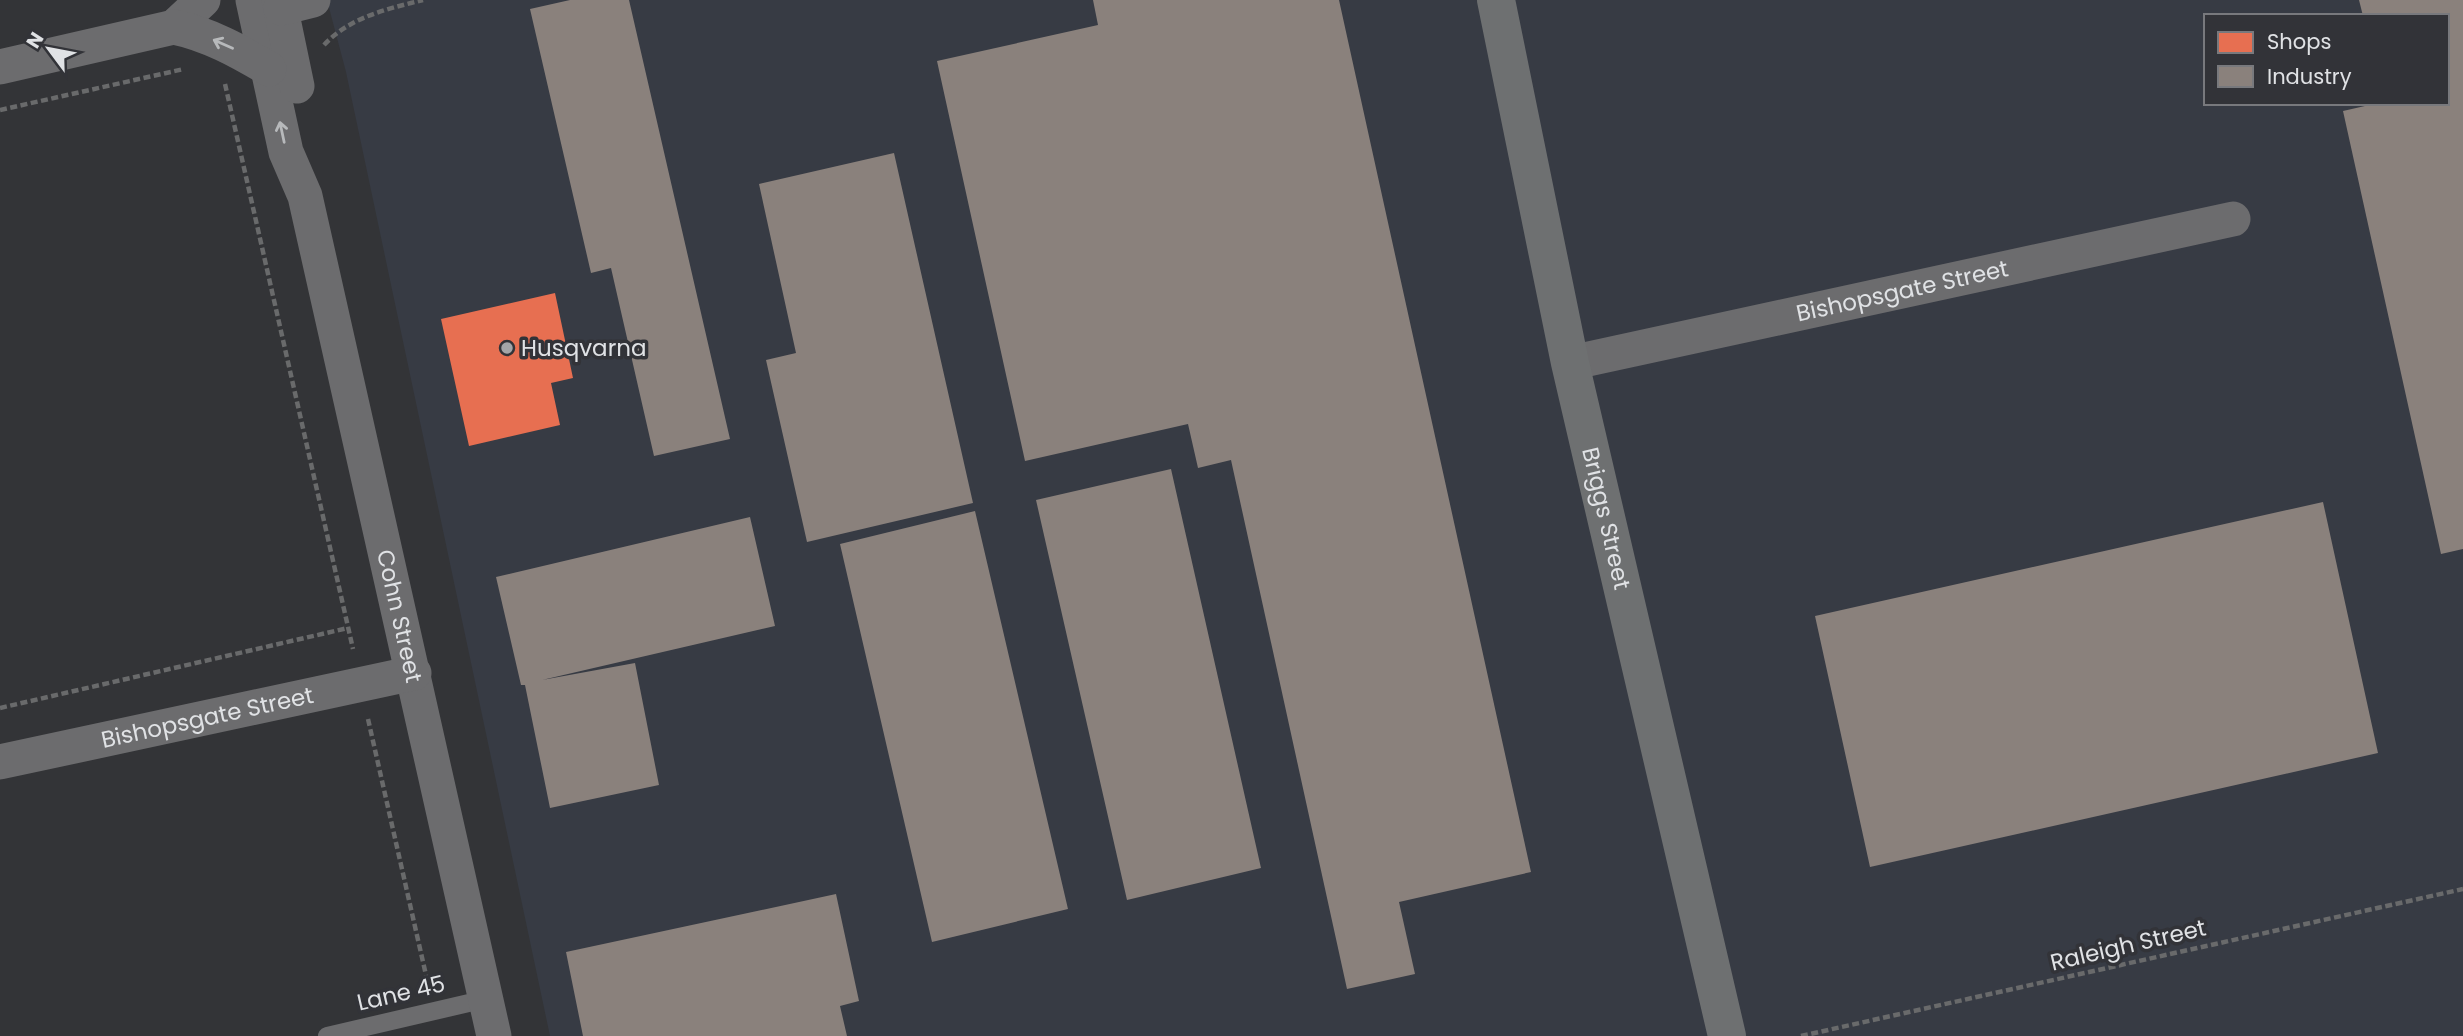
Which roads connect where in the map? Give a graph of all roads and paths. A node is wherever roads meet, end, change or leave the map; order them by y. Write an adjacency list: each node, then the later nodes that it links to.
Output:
1 (203, 0): 5 (street)
2 (423, 0): 4 (path)
3 (1496, 0): 13 (street, Briggs Street)
4 (287, 2): 8 (street, Cohn Street); 11 (street, Cohn Street)
5 (174, 27): 7 (street); 8 (street, one-way to 5)
6 (194, 66): 10 (path)
7 (0, 67)
8 (269, 69): 11 (street, Cohn Street, one-way to 8)
9 (223, 75): 14 (path)
10 (0, 110)
11 (305, 196): 15 (street, Cohn Street)
12 (2233, 219): 13 (street, Bishopsgate Street)
13 (1570, 363): 24 (street, Briggs Street)
14 (348, 628): 16 (path); 17 (path)
15 (414, 673): 16 (street, Bishopsgate Street); 20 (street, Cohn Street)
16 (360, 684): 18 (street, Bishopsgate Street); 21 (path)
17 (0, 708)
18 (0, 762)
19 (2463, 889): 25 (path, Raleigh Street)
20 (486, 999): 21 (lane, Lane 45); 23 (street, Cohn Street)
21 (434, 1011): 22 (lane, Lane 45)
22 (327, 1036)
23 (495, 1036)
24 (1727, 1036)
25 (1801, 1036)

